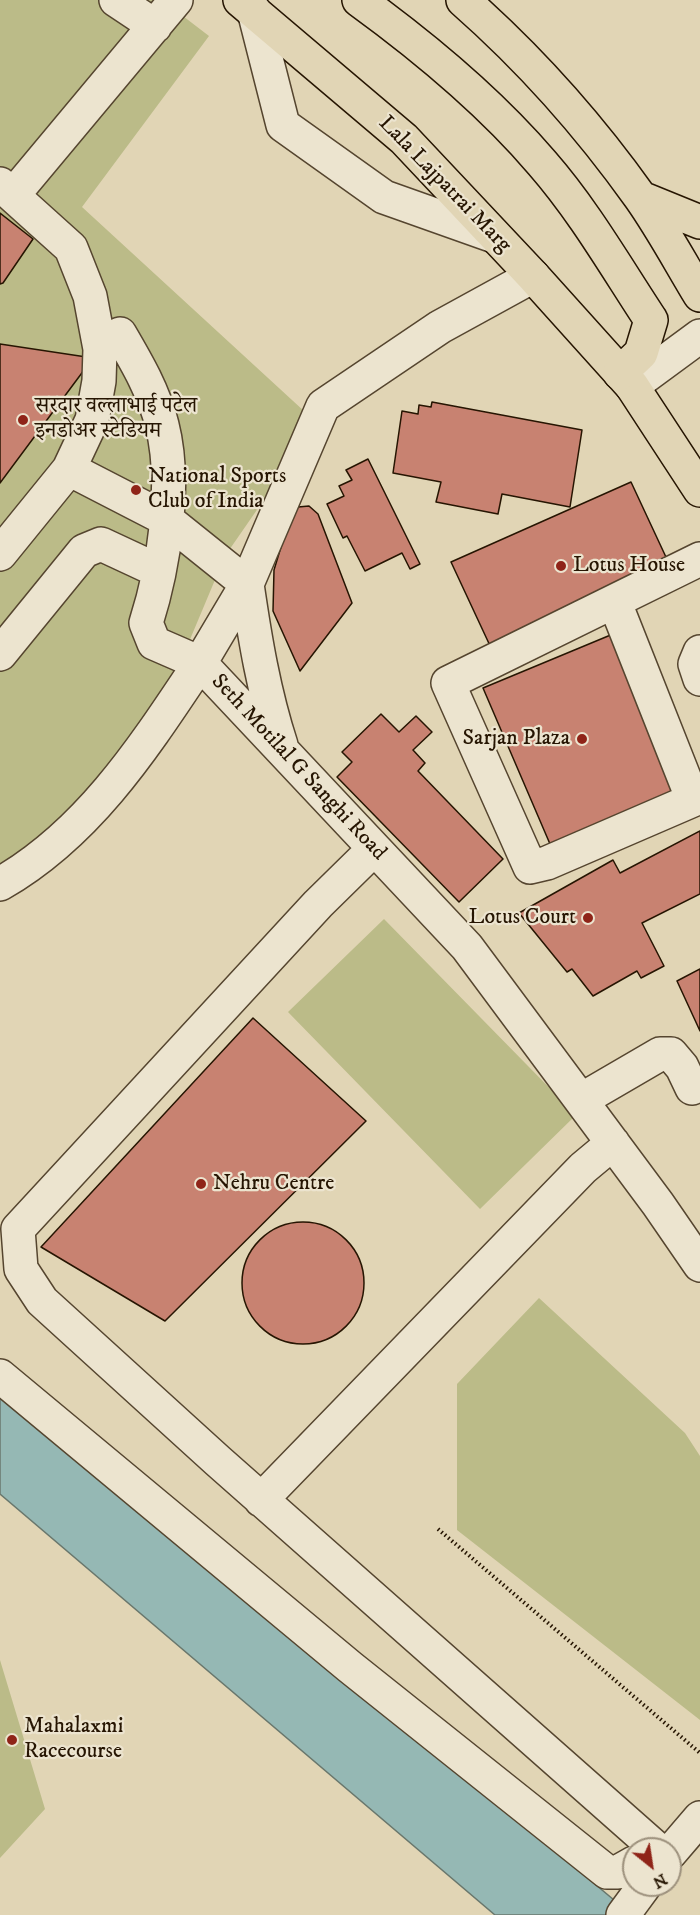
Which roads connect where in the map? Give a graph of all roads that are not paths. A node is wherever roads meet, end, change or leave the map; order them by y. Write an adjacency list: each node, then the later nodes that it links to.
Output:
1 (117, 0): 5 (street)
2 (359, 0): 14 (main road)
3 (463, 0): 7 (main road)
4 (247, 6): 9 (main road, Lala Lajpatrai Marg); 9 (street)
5 (168, 10): 6 (street)
6 (7, 189): 15 (street)
7 (641, 198): 8 (main road); 11 (main road)
8 (700, 222)
9 (495, 236): 10 (main road, Lala Lajpatrai Marg)
10 (533, 276): 14 (main road, Lala Lajpatrai Marg); 21 (street, Seth Motilal G Sanghi Road)
11 (700, 295)
12 (120, 334): 17 (street)
13 (700, 336): 14 (street)
14 (626, 379): 16 (main road, Lala Lajpatrai Marg)
15 (69, 469): 17 (street); 18 (street)
16 (700, 490)
17 (166, 519): 20 (street); 21 (street)
18 (0, 554)
19 (700, 559): 22 (street)
20 (159, 572): 24 (street); 25 (street)
21 (247, 584): 25 (street, Seth Motilal G Sanghi Road); 27 (street)
22 (615, 603): 22 (street)
23 (700, 652): 26 (street)
24 (0, 654)
25 (200, 663): 27 (street, Seth Motilal G Sanghi Road); 29 (street)
26 (700, 679)
27 (284, 753): 28 (street, Seth Motilal G Sanghi Road)
28 (374, 849): 31 (street, Seth Motilal G Sanghi Road); 35 (street)
29 (0, 884)
30 (692, 1088): 31 (street)
31 (581, 1100): 32 (street, Seth Motilal G Sanghi Road)
32 (613, 1143): 33 (street, Seth Motilal G Sanghi Road); 35 (street)
33 (700, 1265)
34 (0, 1376): 39 (street)
35 (261, 1500): 37 (street)
36 (700, 1818): 38 (street)
37 (634, 1837)
38 (673, 1837)
39 (622, 1870)

